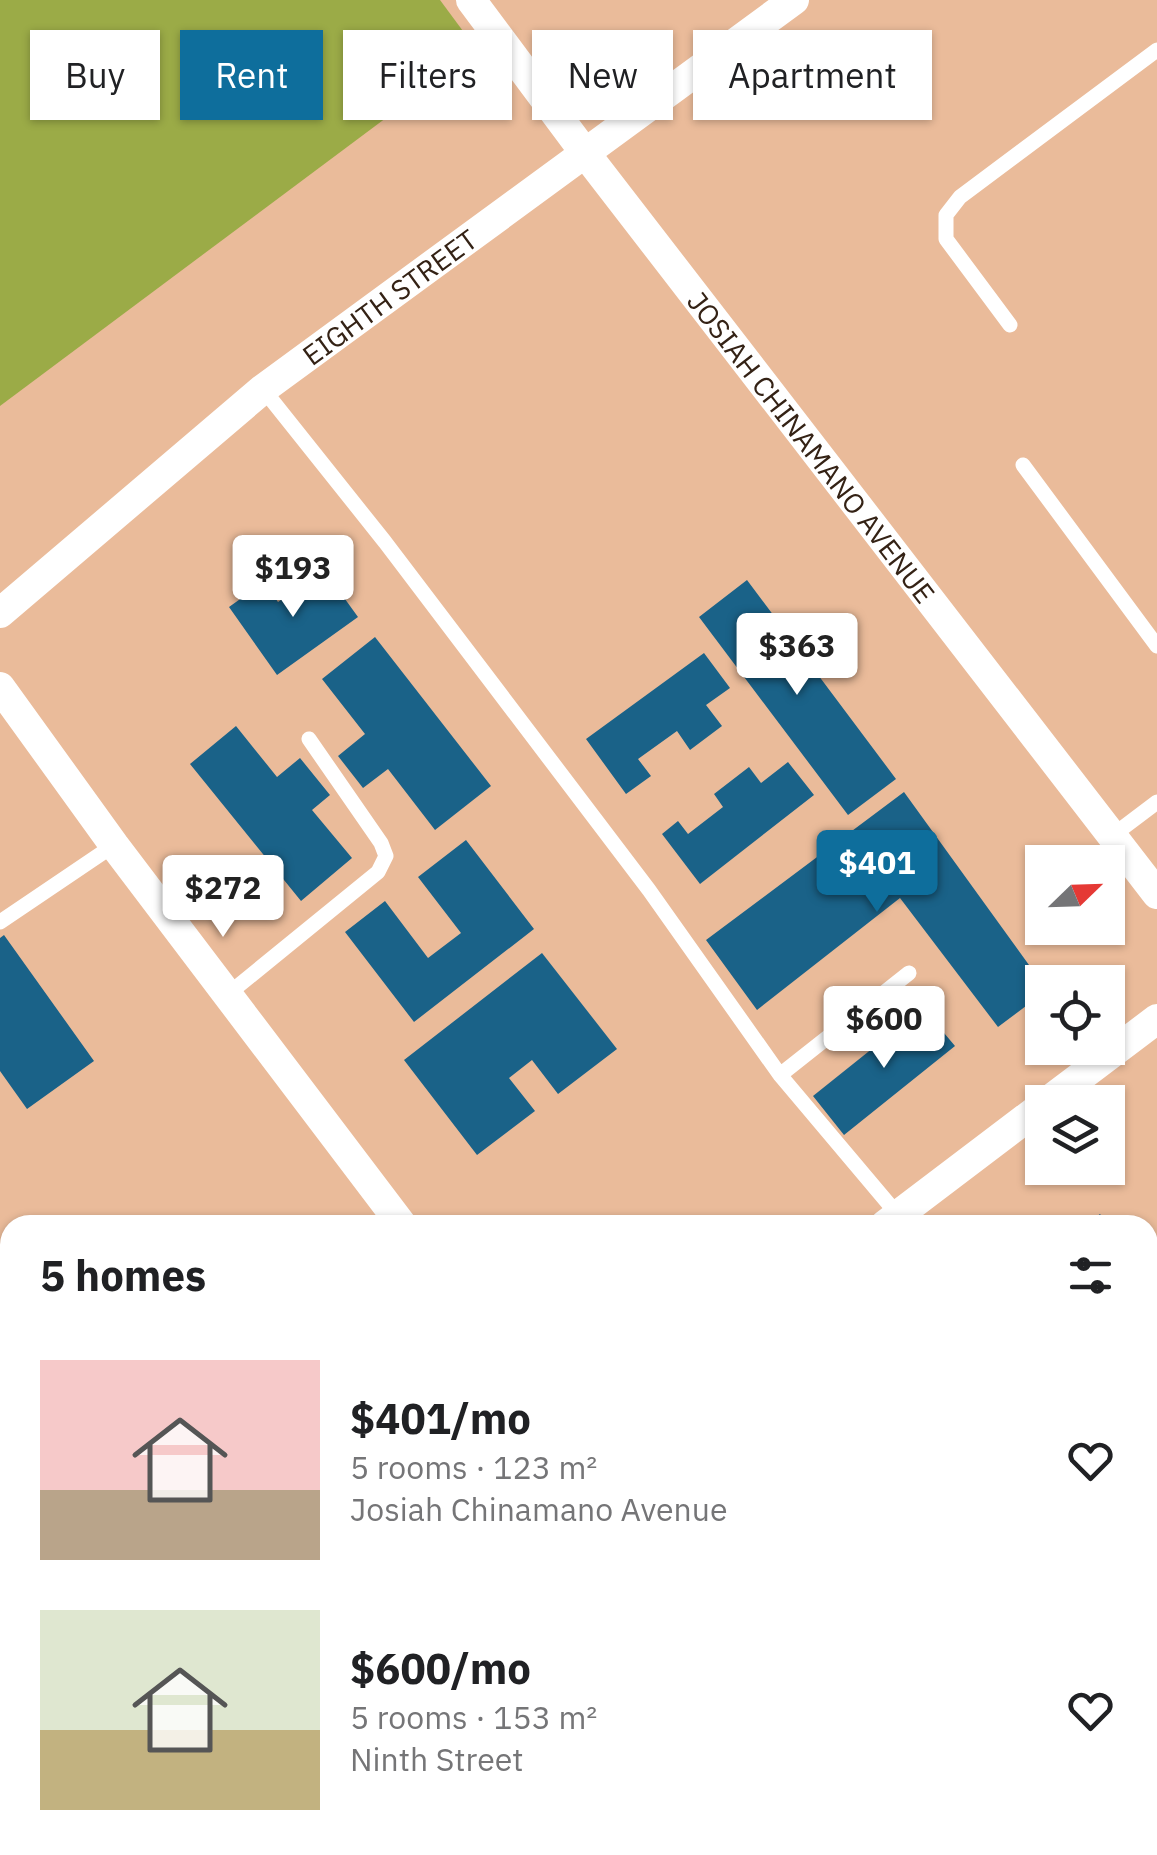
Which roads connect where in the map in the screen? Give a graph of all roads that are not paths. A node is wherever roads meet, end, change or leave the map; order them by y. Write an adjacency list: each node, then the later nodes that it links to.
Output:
1 (472, 0): 4 (street, JOSIAH CHINAMANO AVENUE)
2 (794, 0): 4 (street, EIGHTH STREET)
3 (1157, 50): 5 (lane)
4 (585, 153): 6 (street, EIGHTH STREET); 13 (street, JOSIAH CHINAMANO AVENUE)
5 (1010, 324)
6 (263, 389): 8 (street, EIGHTH STREET); 20 (lane)
7 (1023, 465): 9 (lane)
8 (0, 613)
9 (1157, 646)
10 (0, 687): 14 (street)
11 (310, 739): 18 (lane)
12 (1157, 802): 13 (lane)
13 (1112, 836): 15 (street, JOSIAH CHINAMANO AVENUE)
14 (114, 845): 16 (lane); 18 (street)
15 (1157, 894)
16 (0, 922)
17 (909, 973): 20 (lane)
18 (227, 995): 23 (street)
19 (1157, 1019): 21 (street)
20 (780, 1075): 24 (lane)
21 (1069, 1085)
22 (1025, 1118): 25 (street)
23 (394, 1215)
24 (888, 1215)
25 (899, 1215)

